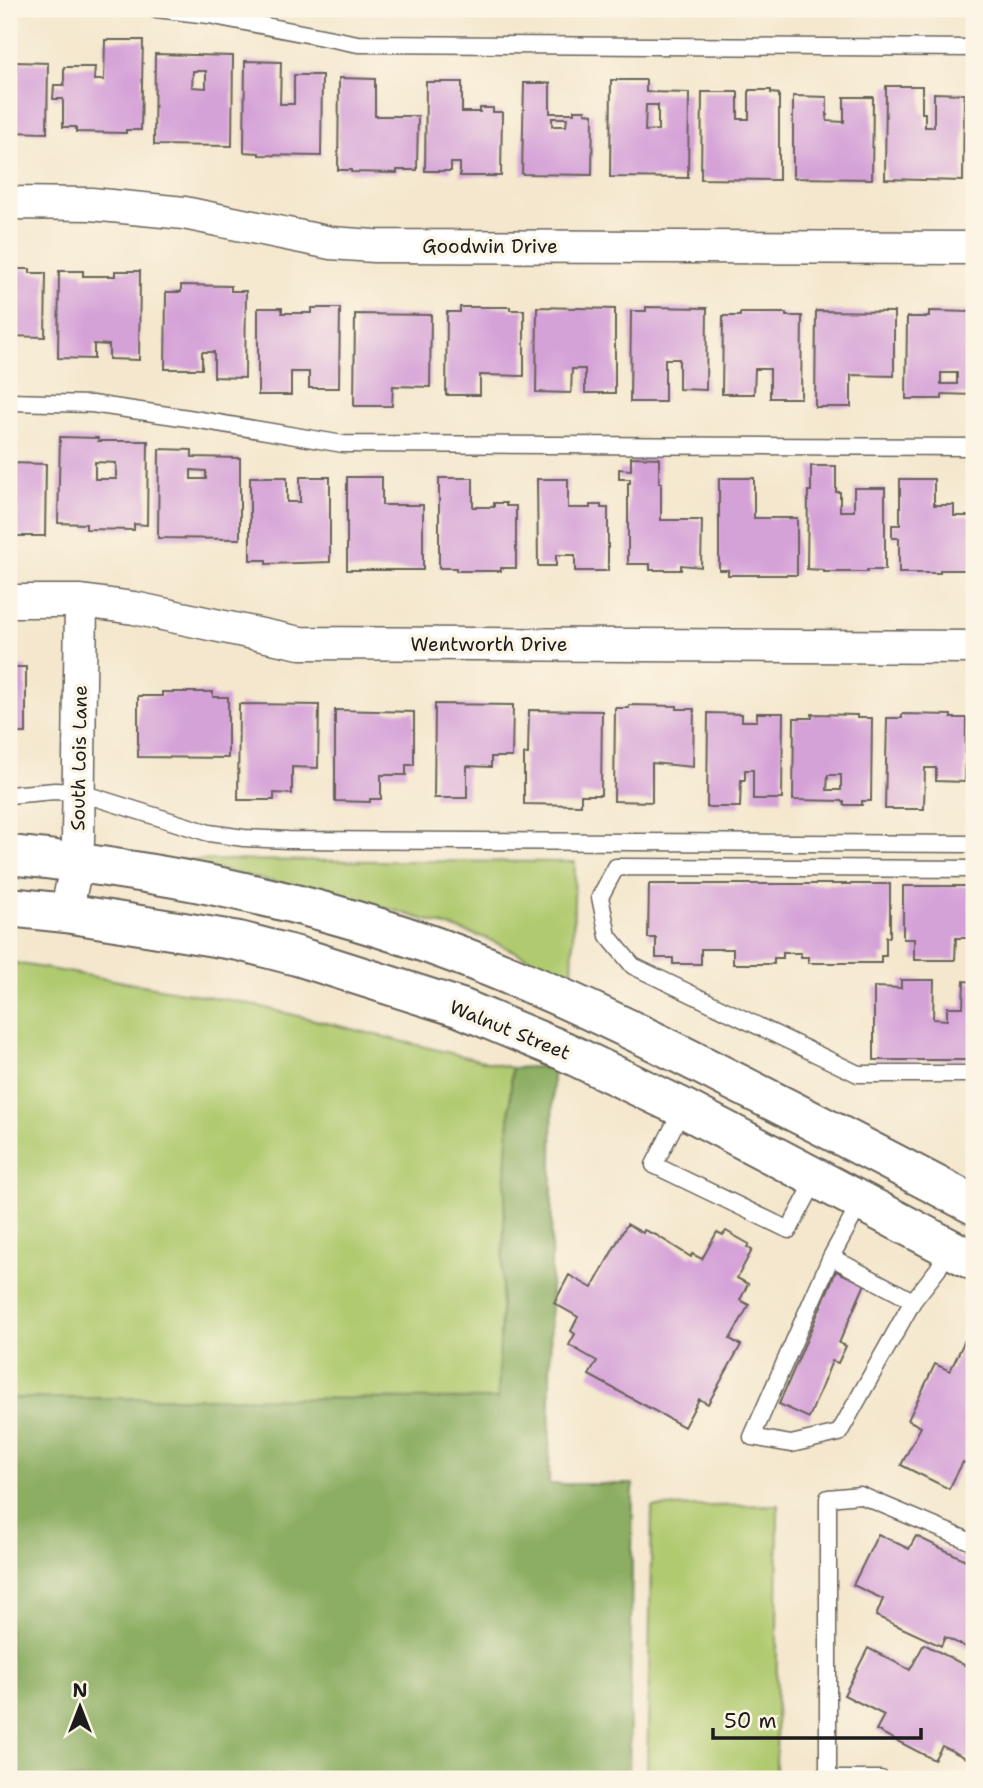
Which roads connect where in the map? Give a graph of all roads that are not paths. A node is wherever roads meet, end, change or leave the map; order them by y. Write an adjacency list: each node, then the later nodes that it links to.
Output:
1 (156, 9): 2 (lane)
2 (974, 48)
3 (9, 203): 4 (street, Goodwin Drive)
4 (974, 248)
5 (9, 402): 6 (lane)
6 (974, 447)
7 (9, 601): 8 (street, Wentworth Drive)
8 (81, 601): 9 (street, Wentworth Drive); 10 (street, South Lois Lane)
9 (974, 648)
10 (78, 792): 11 (lane); 12 (lane); 14 (street, South Lois Lane)
11 (9, 795)
12 (974, 844)
13 (9, 856): 14 (main road)
14 (77, 862): 17 (street, South Lois Lane); 20 (main road)
15 (974, 869): 18 (lane)
16 (9, 907): 17 (main road, Walnut Street)
17 (65, 913): 19 (main road, Walnut Street)
18 (974, 1074)
19 (683, 1108): 20 (main road); 21 (main road, Walnut Street); 21 (lane)
20 (851, 1140): 23 (main road)
21 (816, 1179): 22 (main road, Walnut Street)
22 (861, 1202): 24 (main road, Walnut Street); 25 (lane)
23 (974, 1205)
24 (962, 1254): 26 (lane)
25 (831, 1257): 26 (lane); 26 (lane)
26 (913, 1301)
27 (974, 1543): 28 (lane)
28 (881, 1779)

